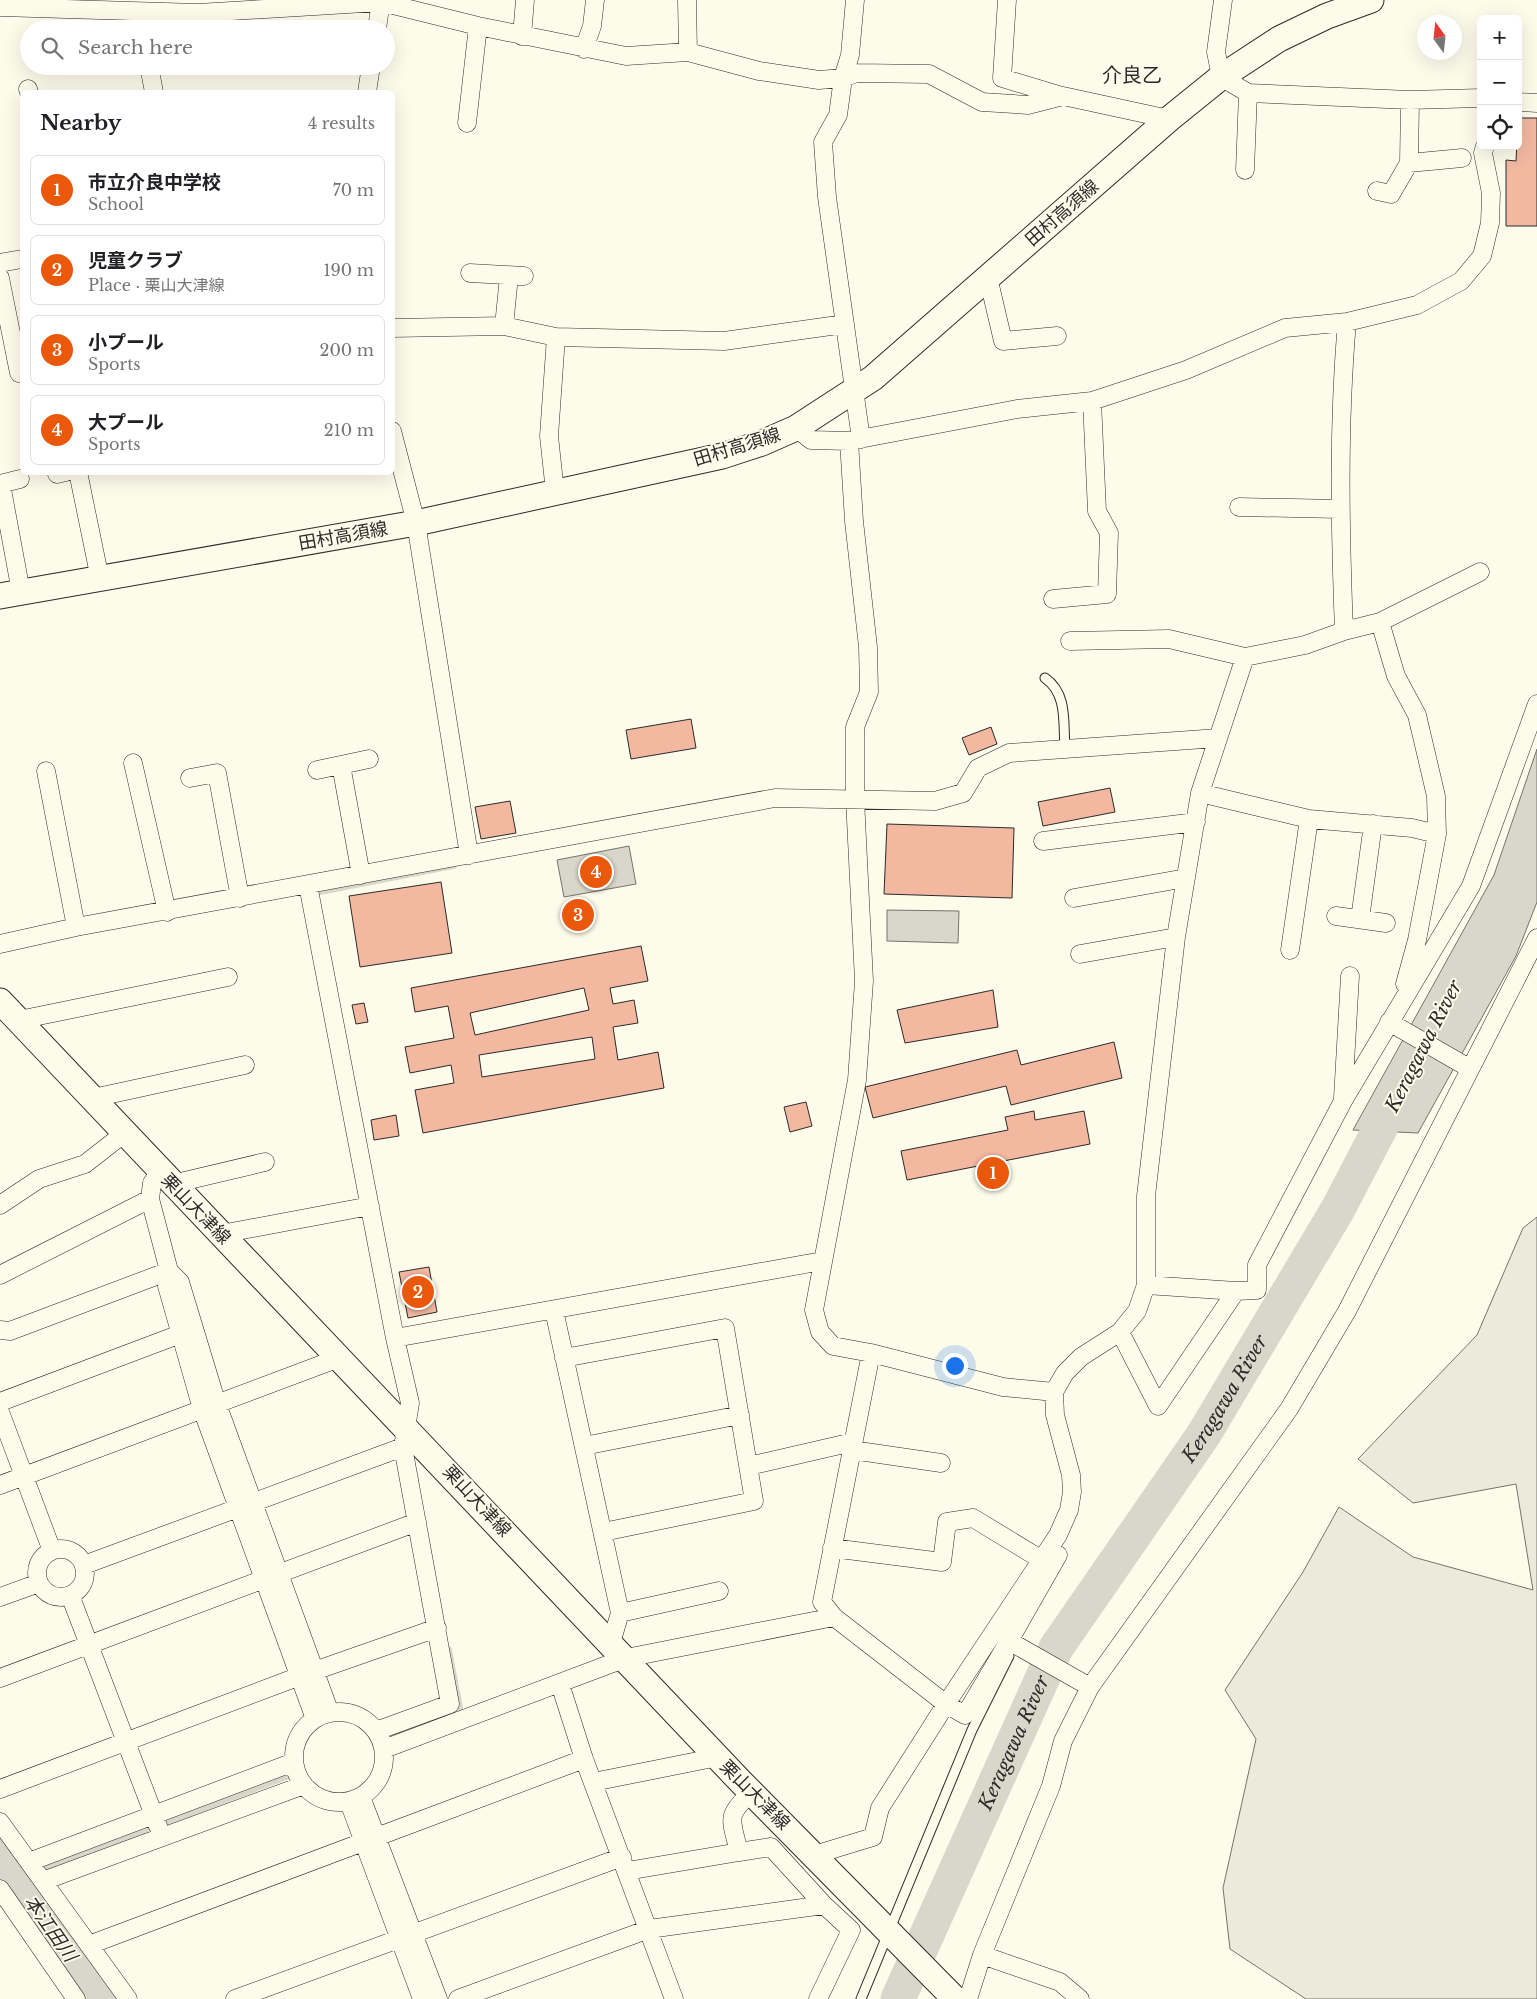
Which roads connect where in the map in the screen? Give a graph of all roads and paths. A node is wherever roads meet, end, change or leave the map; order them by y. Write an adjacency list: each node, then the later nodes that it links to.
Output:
1 (525, 0): 14 (street)
2 (595, 0): 15 (street)
3 (687, 0): 16 (street)
4 (855, 0): 20 (street)
5 (1007, 0): 24 (street)
6 (1222, 0): 19 (street)
7 (1371, 0): 19 (main road, 田村高須線)
8 (381, 1): 10 (street); 12 (street); 13 (street)
9 (0, 7): 11 (street)
10 (196, 7): 11 (street)
11 (140, 20)
12 (378, 20)
13 (478, 26): 14 (street); 30 (street)
14 (522, 36): 15 (street)
15 (584, 49): 16 (street)
16 (688, 52): 20 (street)
17 (151, 75): 21 (street)
18 (370, 75): 22 (street)
19 (1222, 77): 23 (street); 29 (main road, 田村高須線)
20 (843, 78): 24 (street); 42 (street)
21 (154, 90)
22 (367, 90)
23 (1248, 93): 26 (street); 34 (street)
24 (1062, 96): 29 (street)
25 (1477, 98): 26 (street)
26 (1410, 100): 33 (street)
27 (1522, 102): 28 (street)
28 (1537, 103)
29 (1169, 119): 39 (main road, 田村高須線)
30 (467, 123)
31 (1484, 150): 41 (street)
32 (1462, 158): 33 (street)
33 (1409, 163): 35 (street)
34 (1245, 170)
35 (1377, 191)
36 (20, 259): 37 (street)
37 (0, 263)
38 (470, 273): 43 (street)
39 (988, 277): 45 (street); 48 (main road, 田村高須線)
40 (0, 278): 47 (street)
41 (1347, 322): 49 (street); 58 (street)
42 (845, 324): 46 (street); 48 (street)
43 (504, 326): 44 (street); 46 (street)
44 (395, 328)
45 (1057, 336)
46 (556, 337): 56 (street)
47 (18, 373)
48 (855, 390): 50 (main road, 田村高須線); 51 (street)
49 (1092, 401): 51 (street); 63 (street)
50 (796, 428): 51 (street); 56 (main road, 田村高須線)
51 (855, 440): 79 (street)
52 (395, 442): 59 (street)
53 (79, 475): 61 (street)
54 (20, 480): 55 (street)
55 (0, 484): 62 (street)
56 (555, 492): 59 (main road, 田村高須線)
57 (1239, 507): 58 (street)
58 (1339, 509): 65 (street)
59 (416, 523): 61 (main road, 田村高須線); 85 (street)
60 (1480, 572): 64 (street)
61 (100, 579): 62 (main road, 田村高須線)
62 (11, 594)
63 (1053, 599)
64 (1380, 622): 65 (street); 83 (street)
65 (1344, 631): 67 (street)
66 (1070, 640): 67 (street)
67 (1245, 657): 70 (street)
68 (1045, 678): 71 (lane)
69 (1537, 704): 104 (street)
70 (1218, 738): 71 (street); 78 (street)
71 (1064, 749): 79 (street)
72 (369, 759): 74 (street)
73 (133, 763): 91 (street)
74 (341, 765): 75 (street); 86 (street)
75 (317, 770)
76 (46, 771): 95 (street)
77 (190, 778): 89 (street)
78 (1200, 793): 80 (street); 81 (street)
79 (855, 799): 85 (street); 118 (street)
80 (1309, 818): 82 (street); 99 (street)
81 (1196, 822): 84 (street); 87 (street)
82 (1373, 824): 83 (street); 93 (street)
83 (1437, 834): 104 (street)
84 (1042, 841)
85 (469, 855): 86 (street)
86 (361, 875): 88 (street)
87 (1186, 878): 90 (street); 96 (street)
88 (308, 885): 89 (street); 116 (street)
89 (240, 898): 91 (street)
90 (1074, 898)
91 (167, 912): 95 (street)
92 (1336, 916): 93 (street)
93 (1360, 919): 94 (street)
94 (1386, 923)
95 (76, 927): 98 (street)
96 (1176, 937): 100 (street); 121 (street)
97 (1537, 938): 107 (street)
98 (0, 944)
99 (1290, 950)
100 (1080, 954)
101 (1350, 976): 110 (street)
102 (228, 977): 105 (street)
103 (0, 1001): 105 (main road, 栗山大津線)
104 (1398, 1006): 106 (street)
105 (19, 1020): 109 (main road, 栗山大津線)
106 (1389, 1022): 107 (street); 110 (street)
107 (1462, 1064): 164 (street)
108 (245, 1065): 109 (street)
109 (93, 1098): 111 (main road, 栗山大津線)
110 (1343, 1101): 122 (street)
111 (126, 1132): 113 (main road, 栗山大津線); 115 (street)
112 (265, 1162): 113 (street)
113 (166, 1177): 114 (street); 117 (main road, 栗山大津線)
114 (150, 1199): 119 (street); 120 (street)
115 (0, 1205)
116 (370, 1206): 117 (street); 127 (street)
117 (221, 1234): 129 (main road, 栗山大津線)
118 (822, 1261): 123 (street); 128 (street)
119 (169, 1271): 124 (street); 125 (street)
120 (0, 1275)
121 (1146, 1286): 122 (street); 126 (street)
122 (1236, 1291): 126 (street)
123 (554, 1310): 127 (street); 130 (street)
124 (0, 1330)
125 (188, 1332): 132 (street); 133 (street)
126 (1120, 1332): 131 (street)
127 (395, 1338): 136 (street)
128 (871, 1353): 131 (street); 138 (street)
129 (339, 1358): 133 (street); 136 (main road, 栗山大津線)
130 (564, 1358): 135 (street); 137 (street)
131 (1054, 1392): 146 (street)
132 (0, 1402)
133 (210, 1406): 141 (street); 143 (street)
134 (0, 1412): 141 (street)
135 (740, 1415): 137 (street); 140 (street)
136 (404, 1436): 143 (street); 144 (street); 161 (main road, 栗山大津線)
137 (584, 1446): 145 (street)
138 (852, 1446): 139 (street); 140 (street); 147 (street)
139 (941, 1463)
140 (749, 1466): 145 (street)
141 (24, 1476): 142 (street); 148 (street)
142 (0, 1485)
143 (246, 1505): 150 (street); 151 (street)
144 (416, 1522): 151 (street); 158 (street)
145 (603, 1532): 156 (street)
146 (1058, 1535): 149 (street); 160 (street)
147 (832, 1548): 149 (street); 157 (street)
148 (52, 1551): 150 (street); 152 (street)
149 (1042, 1560): 166 (street)
150 (84, 1565): 154 (street)
151 (272, 1576): 159 (street); 162 (street)
152 (39, 1582): 154 (street); 155 (street)
153 (718, 1591): 156 (street)
154 (70, 1595): 159 (street)
155 (0, 1597)
156 (620, 1613): 161 (street)
157 (834, 1617): 161 (street); 166 (street)
158 (437, 1628): 162 (street); 168 (street)
159 (89, 1645): 163 (street); 169 (street)
160 (1015, 1645): 164 (street); 166 (street); 190 (lane)
161 (618, 1651): 165 (street); 171 (main road, 栗山大津線)
162 (307, 1673): 167 (street); 169 (street)
163 (0, 1678)
164 (1082, 1683): 193 (street)
165 (560, 1684): 170 (street); 172 (street)
166 (946, 1704): 183 (street)
167 (322, 1716): 168 (street); 173 (street)
168 (376, 1731): 170 (street)
169 (126, 1742): 176 (street); 180 (street)
170 (384, 1749): 178 (street)
171 (718, 1757): 174 (street); 177 (main road, 栗山大津線)
172 (584, 1759): 174 (street); 181 (street)
173 (294, 1762): 175 (street); 180 (street)
174 (593, 1782): 185 (street)
175 (304, 1786): 178 (street); 180 (street)
176 (0, 1789)
177 (752, 1792): 182 (street); 183 (main road, 栗山大津線)
178 (355, 1799): 181 (street)
179 (0, 1822): 184 (street)
180 (158, 1825): 184 (street); 186 (street)
181 (370, 1840): 191 (street); 192 (street)
182 (739, 1852): 185 (street); 188 (street)
183 (814, 1855): 190 (main road, 栗山大津線)
184 (29, 1862): 186 (street)
185 (624, 1864): 189 (street); 191 (street)
186 (43, 1882): 192 (street)
187 (0, 1889): 195 (street)
188 (824, 1905): 189 (street); 202 (street)
189 (649, 1929): 200 (street); 201 (street)
190 (891, 1931): 194 (main road, 栗山大津線); 203 (lane)
191 (406, 1937): 197 (street); 198 (street); 199 (street)
192 (89, 1945): 196 (street)
193 (982, 1955): 194 (street); 204 (street)
194 (959, 1998)
195 (76, 1999)
196 (128, 1999)
197 (236, 1999)
198 (422, 1999)
199 (438, 1999)
200 (458, 1999)
201 (674, 1999)
202 (818, 1999)
203 (861, 1999)
204 (1080, 1999)

